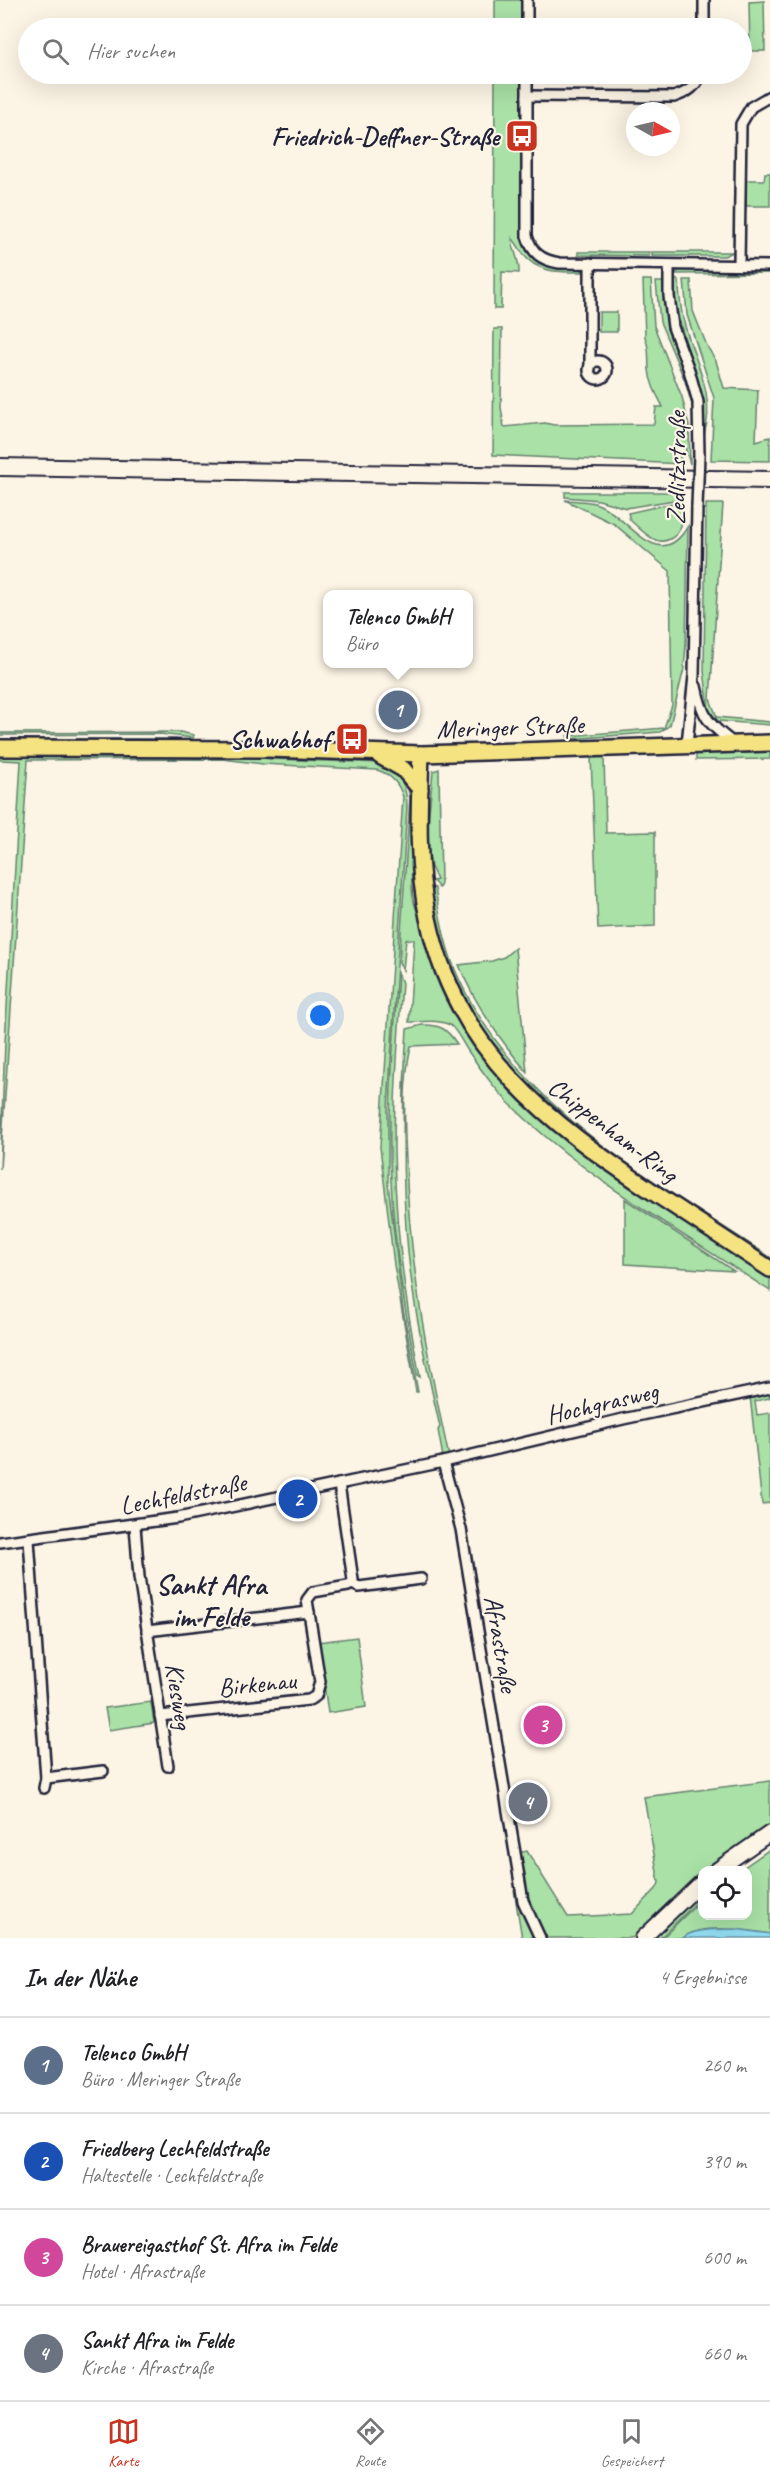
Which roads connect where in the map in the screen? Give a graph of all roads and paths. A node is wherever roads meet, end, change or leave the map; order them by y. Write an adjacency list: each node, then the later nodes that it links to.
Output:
1 (527, 0): 3 (street)
2 (704, 0): 4 (street)
3 (527, 18)
4 (704, 18)
5 (527, 84): 7 (street)
6 (696, 84): 7 (street)
7 (527, 96): 9 (street)
8 (770, 96): 11 (street)
9 (590, 263): 10 (street); 13 (street)
10 (669, 265): 11 (street); 14 (street, Zedlitzstraße, bridge)
11 (739, 265): 12 (street)
12 (770, 266)
13 (590, 369)
14 (694, 675): 15 (street, Zedlitzstraße); 17 (street, Zedlitzstraße)
15 (732, 742): 16 (main road, Meringer Straße); 17 (main road, Meringer Straße)
16 (770, 743)
17 (687, 744): 20 (main road, Meringer Straße)
18 (0, 748): 19 (main road, Meringer Straße)
19 (375, 753): 20 (main road, Meringer Straße); 21 (main road)
20 (421, 754): 21 (main road, Chippenham-Ring)
21 (420, 789): 22 (main road, Chippenham-Ring)
22 (770, 1269)
23 (770, 1388): 24 (street, Hochgrasweg)
24 (443, 1462): 25 (street, Lechfeldstraße); 39 (street, Afrastraße)
25 (339, 1484): 26 (street, Lechfeldstraße); 30 (street)
26 (135, 1526): 27 (street, Lechfeldstraße); 32 (street, Kiesweg)
27 (28, 1540): 28 (street, Lechfeldstraße); 35 (street)
28 (0, 1542)
29 (421, 1579): 30 (street)
30 (352, 1584): 31 (street)
31 (309, 1612): 32 (street); 33 (street, Birkenau)
32 (147, 1631): 33 (street, Kiesweg)
33 (160, 1716): 34 (street, Kiesweg)
34 (168, 1766)
35 (103, 1771)
36 (770, 1833): 37 (main road)
37 (723, 1866)
38 (698, 1886): 40 (main road)
39 (540, 1938)
40 (643, 1938)

